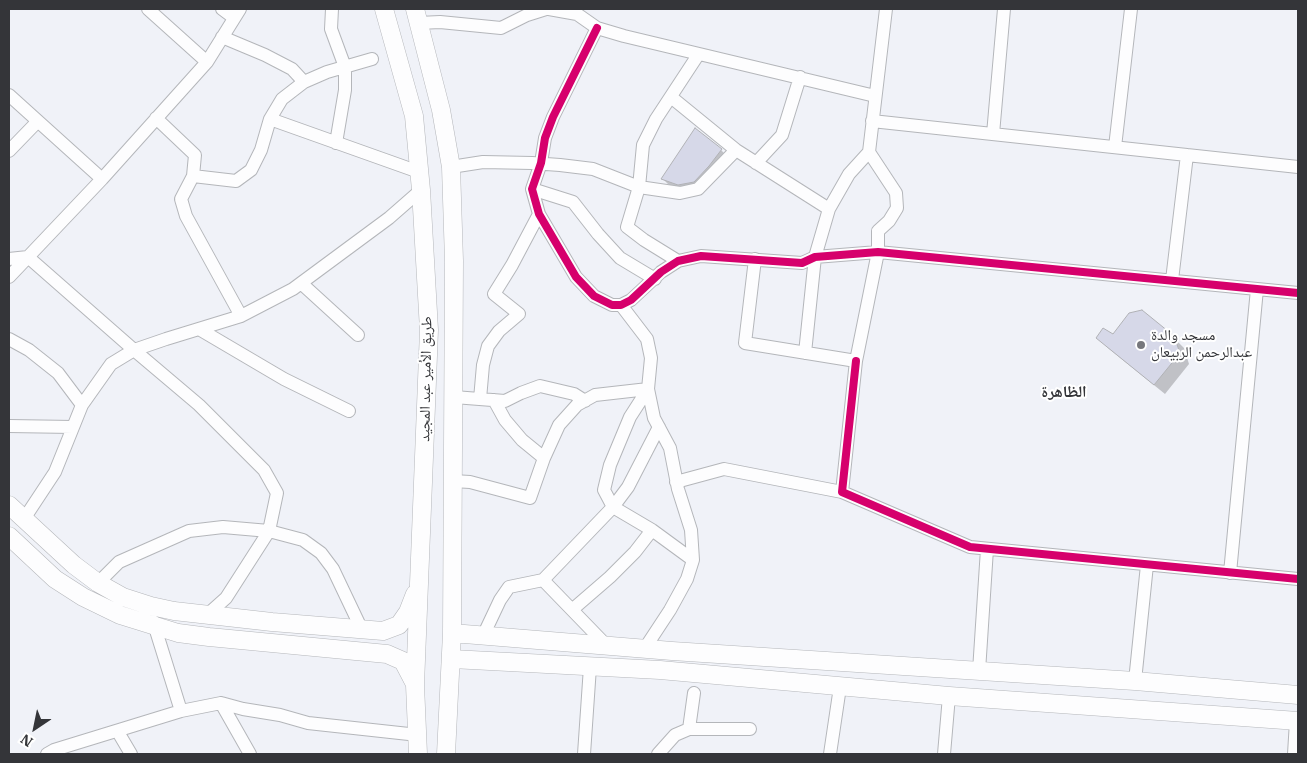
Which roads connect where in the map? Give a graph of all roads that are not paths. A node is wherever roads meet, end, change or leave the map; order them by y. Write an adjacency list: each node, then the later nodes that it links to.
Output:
1 (148, 9): 15 (street)
2 (222, 9): 9 (street)
3 (332, 9): 16 (street)
4 (384, 9): 39 (main road, طريق الأمير عبد المجيد)
5 (547, 9): 10 (street); 11 (street)
6 (886, 9): 20 (street)
7 (1004, 9): 26 (street)
8 (1131, 9): 28 (street)
9 (237, 13): 12 (street)
10 (417, 16): 35 (main road, طريق الأمير عبد المجيد)
11 (597, 28): 13 (street); 33 (street)
12 (222, 37): 15 (street); 18 (street)
13 (698, 55): 17 (street); 21 (street)
14 (372, 59): 16 (street)
15 (207, 62): 22 (street)
16 (345, 67): 18 (street); 27 (street)
17 (800, 76): 20 (street); 34 (street)
18 (304, 82): 23 (street)
19 (9, 95): 24 (street)
20 (875, 96): 25 (street)
21 (671, 97): 29 (street); 40 (street)
22 (156, 118): 37 (street); 38 (street)
23 (270, 119): 27 (street); 37 (street)
24 (38, 121): 30 (street); 38 (street)
25 (872, 121): 26 (street); 31 (street)
26 (993, 134): 28 (street)
27 (336, 143): 39 (street)
28 (1115, 147): 32 (street)
29 (736, 150): 34 (street); 40 (street)
30 (9, 151)
31 (869, 152): 42 (street); 44 (street)
32 (1187, 155): 36 (street); 52 (street)
33 (541, 163): 35 (street); 40 (street); 41 (street)
34 (756, 163): 42 (street)
35 (451, 167): 65 (main road, طريق الأمير عبد المجيد)
36 (1298, 167)
37 (193, 176): 57 (street)
38 (102, 179): 45 (street)
39 (420, 181): 53 (street); 91 (main road, طريق الأمير عبد المجيد)
40 (639, 187): 49 (street)
41 (532, 189): 43 (street); 51 (street)
42 (829, 209): 46 (street)
43 (539, 214): 56 (street); 66 (street)
44 (878, 252): 46 (street); 52 (street); 63 (street)
45 (28, 257): 47 (street); 50 (street); 61 (street)
46 (815, 257): 48 (street); 62 (street)
47 (9, 259)
48 (756, 259): 49 (street); 62 (street)
49 (678, 261): 51 (street)
50 (9, 277)
51 (655, 278): 56 (street)
52 (1172, 280): 54 (street)
53 (301, 283): 57 (street); 59 (street)
54 (1256, 289): 55 (street); 87 (street)
55 (1298, 293)
56 (621, 305): 64 (street)
57 (240, 316): 58 (street)
58 (199, 329): 61 (street); 70 (street)
59 (358, 335)
60 (9, 339): 69 (street)
61 (134, 350): 69 (street); 82 (street)
62 (805, 353): 63 (street)
63 (856, 361): 77 (street)
64 (648, 389): 68 (street); 73 (street); 79 (street)
65 (454, 397): 66 (street); 75 (main road, طريق الأمير عبد المجيد)
66 (480, 399): 67 (street)
67 (494, 400): 68 (street); 74 (street)
68 (585, 401): 74 (street)
69 (82, 405): 72 (street)
70 (349, 411)
71 (9, 426): 72 (street)
72 (73, 427): 80 (street)
73 (659, 427): 76 (street); 79 (street)
74 (544, 458): 75 (street)
75 (453, 481): 97 (main road, طريق الأمير عبد المجيد)
76 (676, 482): 77 (street); 85 (street)
77 (842, 492): 84 (street)
78 (9, 505): 80 (main road)
79 (613, 507): 81 (street); 89 (street)
80 (24, 519): 90 (main road)
81 (652, 530): 85 (street); 93 (street)
82 (268, 531): 90 (street); 94 (street); 96 (street)
83 (9, 536): 95 (main road)
84 (987, 549): 86 (street); 103 (street)
85 (692, 560): 100 (street)
86 (1147, 564): 87 (street); 104 (street)
87 (1230, 572): 88 (street)
88 (1298, 579)
89 (544, 580): 93 (street); 98 (street)
90 (98, 583): 92 (main road)
91 (418, 585): 96 (main road); 105 (main road, طريق الأمير عبد المجيد)
92 (150, 606): 94 (main road); 95 (street)
93 (573, 609): 99 (street)
94 (207, 615): 96 (main road)
95 (154, 626): 105 (main road); 112 (street)
96 (362, 630)
97 (452, 633): 98 (main road); 101 (main road, طريق الأمير عبد المجيد)
98 (482, 636): 99 (main road)
99 (606, 646): 100 (main road)
100 (645, 648): 103 (main road)
101 (452, 659): 102 (main road); 122 (main road, طريق الأمير عبد المجيد)
102 (590, 667): 106 (main road); 123 (street)
103 (981, 671): 104 (main road); 110 (main road)
104 (1135, 681): 108 (main road)
105 (415, 685): 117 (main road, طريق الأمير عبد المجيد)
106 (840, 687): 109 (main road); 125 (street)
107 (694, 693): 115 (street)
108 (1298, 694)
109 (949, 696): 110 (main road); 126 (street)
110 (982, 699): 113 (main road)
111 (220, 703): 112 (street); 117 (street); 120 (street)
112 (181, 711): 116 (street)
113 (1297, 721): 127 (street)
114 (750, 728): 115 (street)
115 (689, 729): 124 (street)
116 (118, 732): 118 (street); 119 (street)
117 (418, 735): 121 (main road, طريق الأمير عبد المجيد)
118 (48, 754)
119 (131, 754)
120 (250, 754)
121 (418, 754)
122 (446, 754)
123 (584, 754)
124 (658, 754)
125 (830, 754)
126 (944, 754)
127 (1294, 754)

